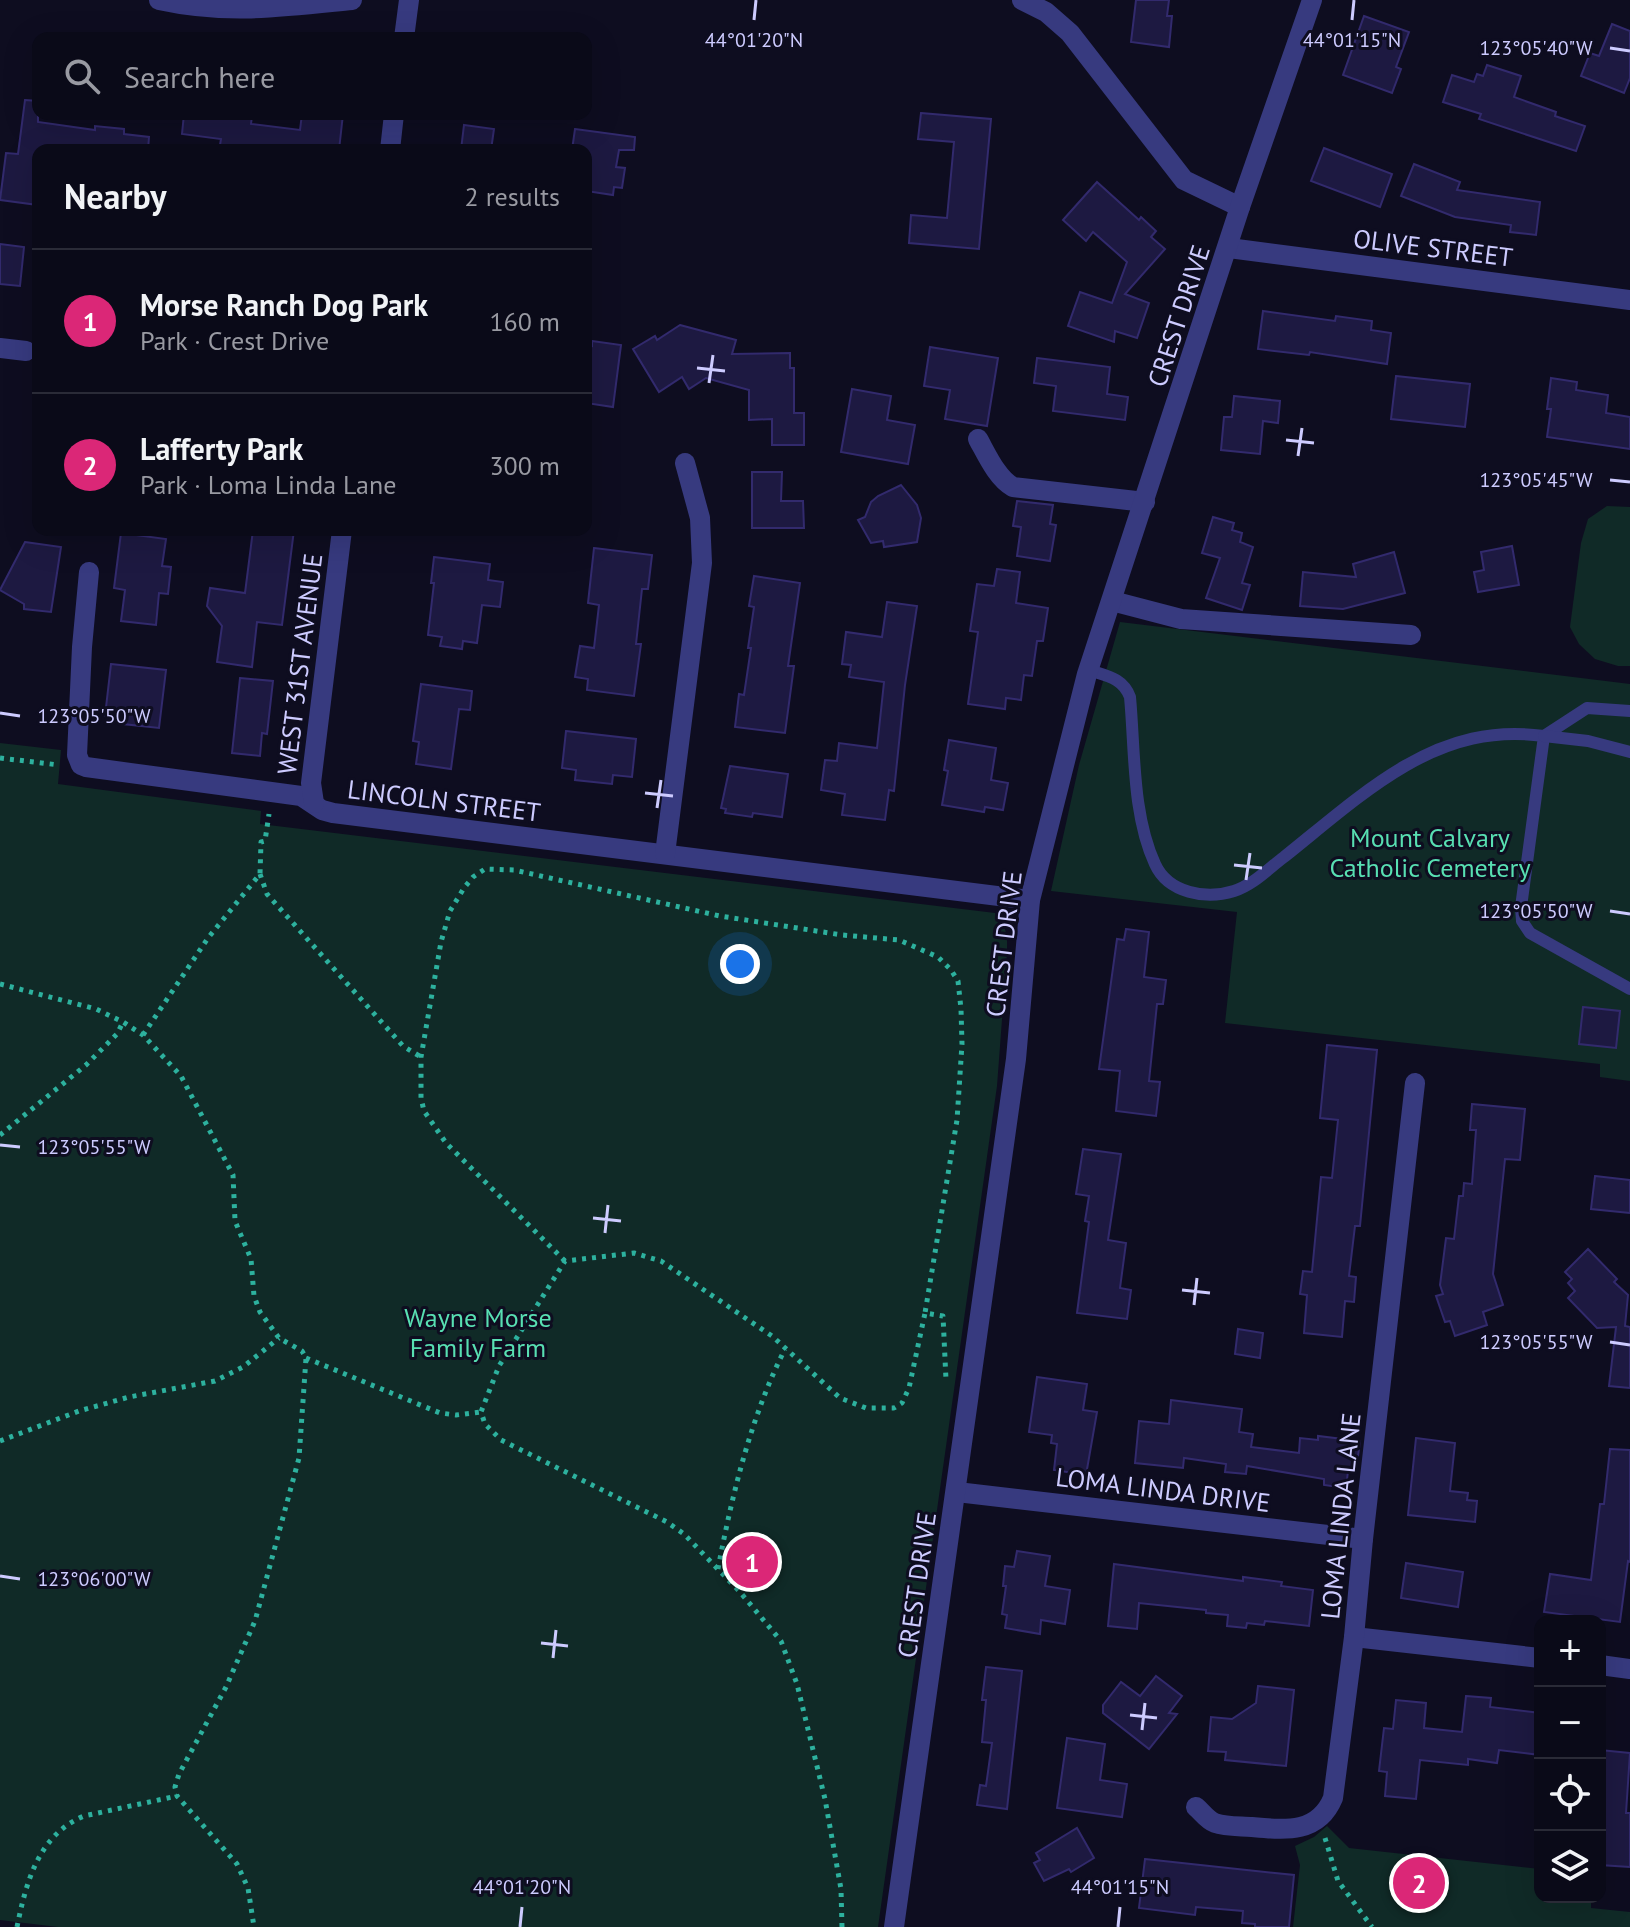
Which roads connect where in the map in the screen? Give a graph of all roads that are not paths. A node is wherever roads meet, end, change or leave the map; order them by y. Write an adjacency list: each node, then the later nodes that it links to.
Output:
1 (159, 0): 2 (street)
2 (352, 0)
3 (409, 0): 6 (street)
4 (1022, 0): 9 (street)
5 (1312, 0): 9 (street, CREST DRIVE)
6 (405, 32)
7 (393, 120): 8 (street)
8 (391, 144)
9 (1240, 207): 10 (street, CREST DRIVE)
10 (1229, 248): 11 (street, OLIVE STREET); 16 (street, CREST DRIVE)
11 (1630, 300)
12 (0, 348): 13 (street)
13 (26, 351)
14 (978, 439): 16 (street)
15 (685, 463): 26 (street)
16 (1145, 502): 19 (street, CREST DRIVE)
17 (341, 536): 25 (street, WEST 31ST AVENUE)
18 (89, 572): 25 (street, LINCOLN STREET)
19 (1112, 601): 20 (street); 21 (street, CREST DRIVE)
20 (1411, 635)
21 (1089, 670): 23 (lane); 27 (street, CREST DRIVE)
22 (1630, 711): 23 (lane)
23 (1544, 736): 24 (lane); 28 (lane)
24 (1630, 752)
25 (314, 803): 26 (street, LINCOLN STREET)
26 (665, 854): 27 (street, LINCOLN STREET)
27 (1030, 900): 30 (street, CREST DRIVE)
28 (1630, 989)
29 (1415, 1083): 31 (street, LOMA LINDA LANE)
30 (957, 1492): 31 (street, LOMA LINDA DRIVE); 37 (street, CREST DRIVE)
31 (1363, 1539): 32 (street, LOMA LINDA LANE)
32 (1354, 1637): 33 (street); 36 (street, LOMA LINDA LANE)
33 (1534, 1657)
34 (1606, 1666): 35 (street)
35 (1630, 1669)
36 (1196, 1807)
37 (894, 1927)

